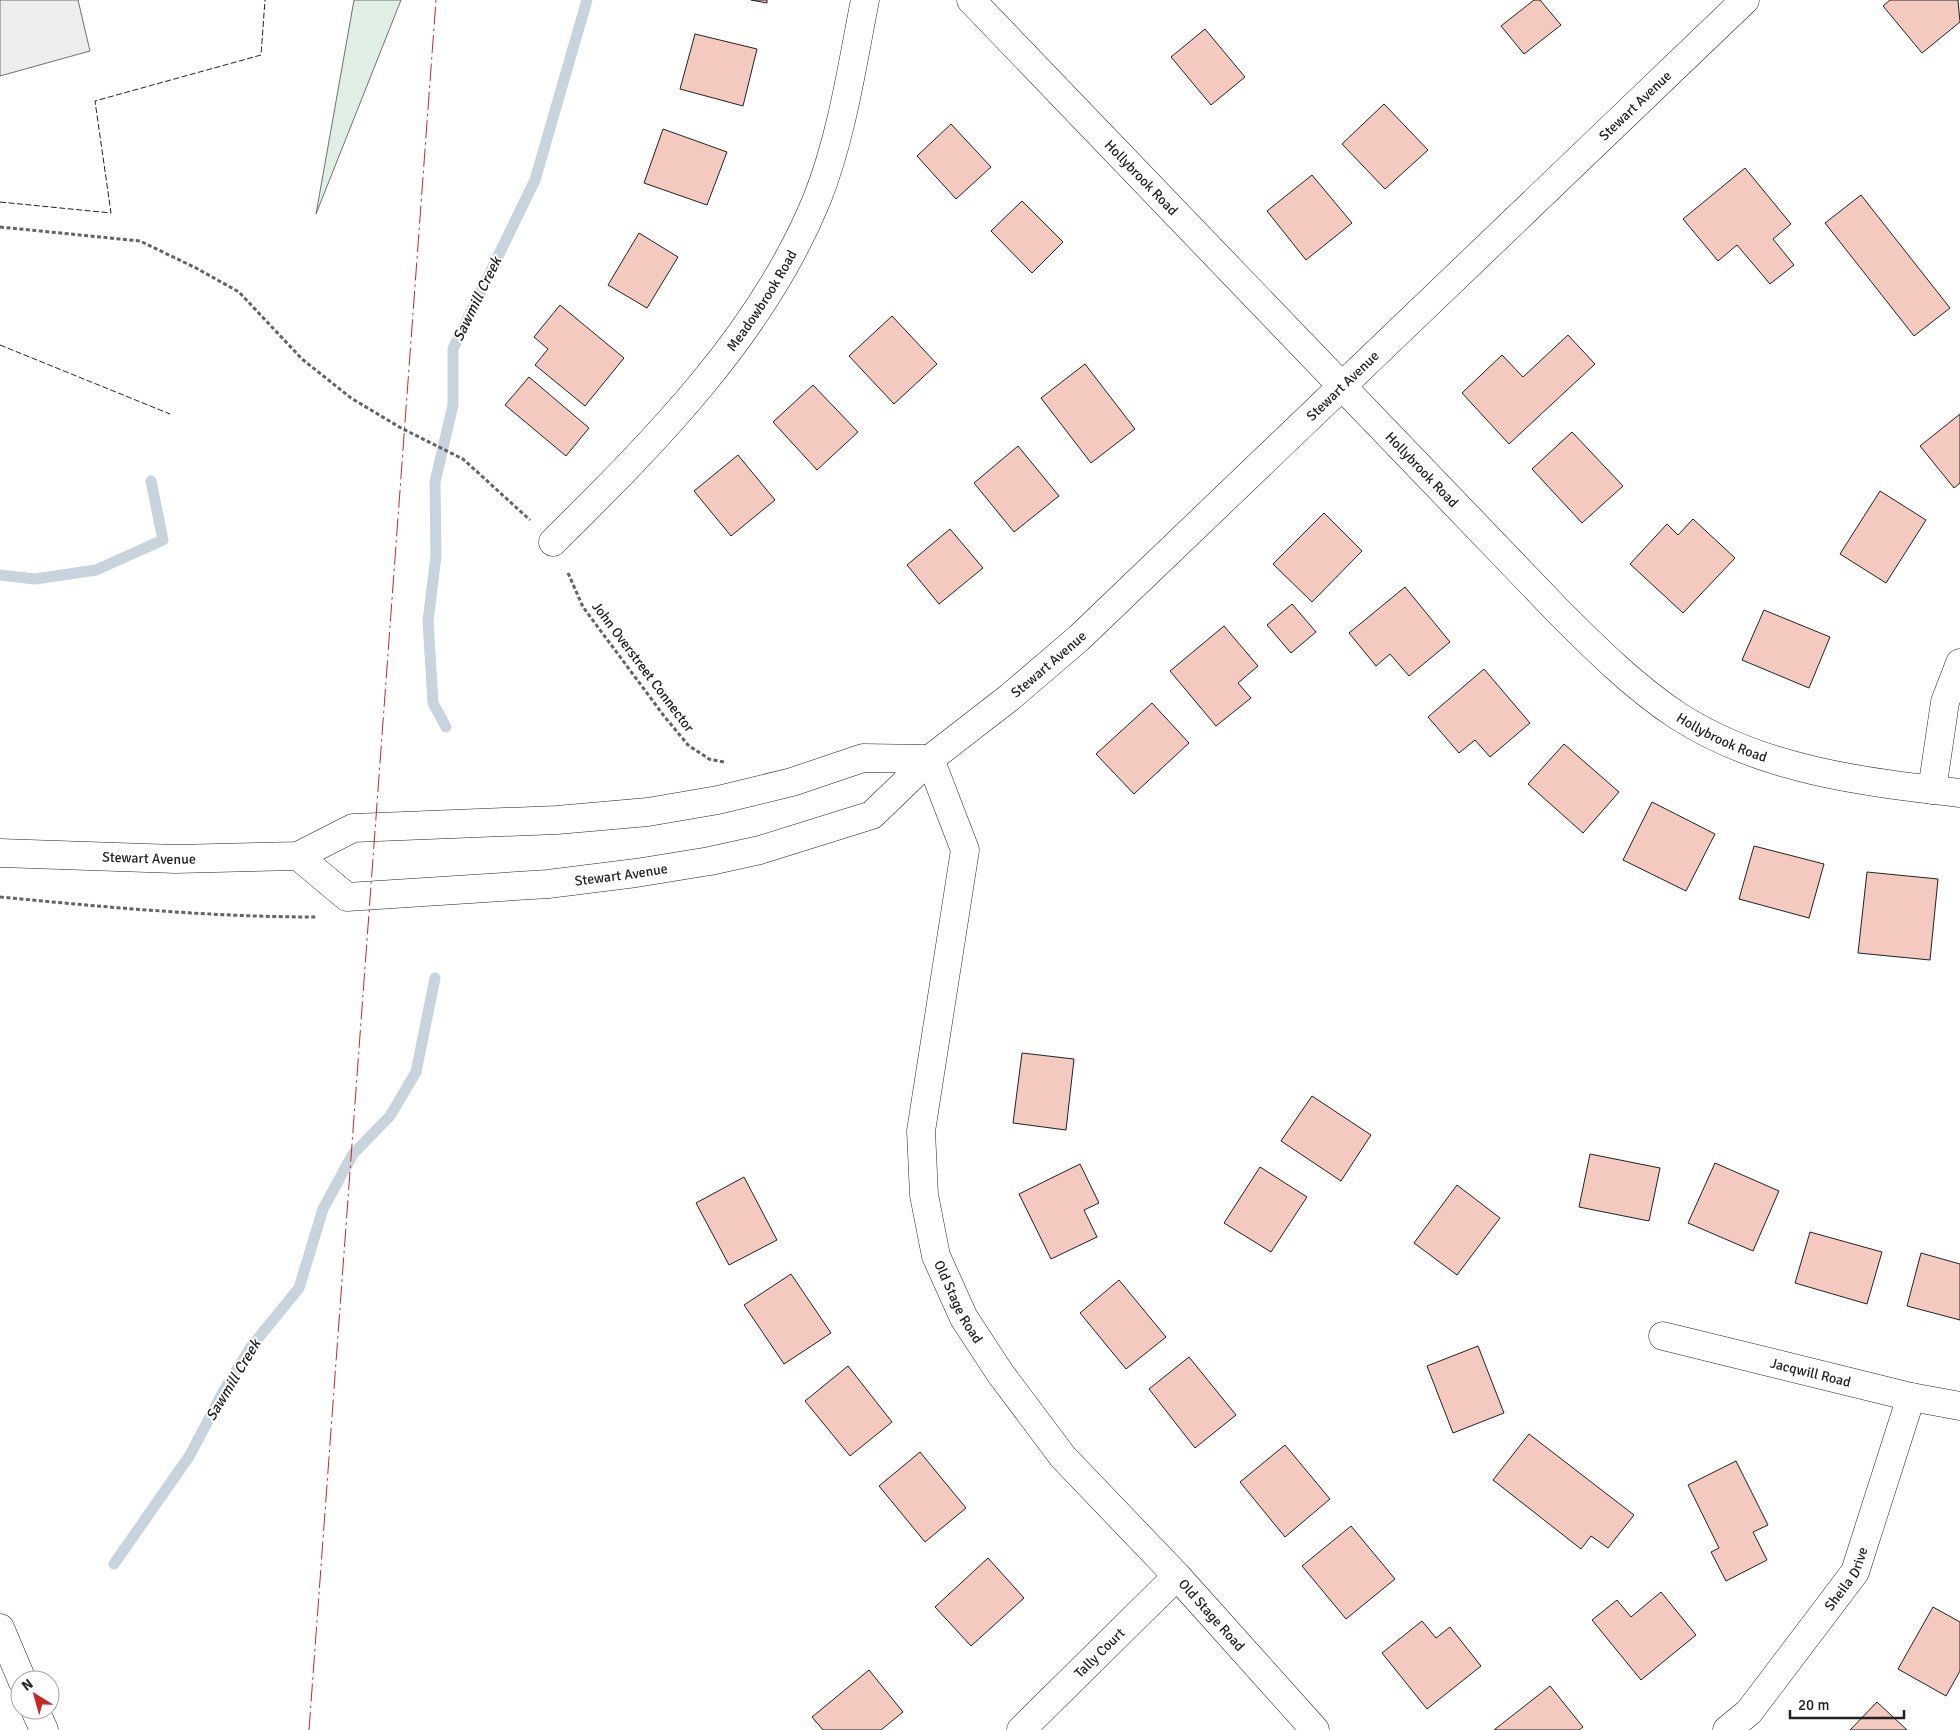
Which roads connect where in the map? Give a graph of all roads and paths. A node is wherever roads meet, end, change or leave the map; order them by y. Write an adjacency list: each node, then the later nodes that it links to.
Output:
1 (865, 0): 6 (main road, Meadowbrook Road)
2 (971, 0): 5 (main road, Hollybrook Road)
3 (1745, 0): 5 (main road, Stewart Avenue)
4 (0, 227): 6 (path, John Overstreet Connector)
5 (1342, 386): 8 (main road, Stewart Avenue); 10 (main road, Hollybrook Road)
6 (553, 542): 9 (path, John Overstreet Connector)
7 (1960, 663): 10 (main road)
8 (930, 759): 13 (main road, Stewart Avenue); 13 (main road, Stewart Avenue); 17 (main road, Old Stage Road)
9 (727, 763)
10 (1932, 790): 11 (main road, Hollybrook Road)
11 (1960, 793)
12 (0, 853): 13 (main road, Stewart Avenue)
13 (298, 856)
14 (1663, 1336): 15 (main road, Jacqwill Road)
15 (1911, 1397): 16 (main road, Jacqwill Road); 22 (main road, Sheila Drive)
16 (1960, 1406)
17 (1177, 1576): 20 (main road, Tally Court); 21 (main road, Old Stage Road)
18 (0, 1628): 19 (main road)
19 (18, 1670)
20 (1021, 1730)
21 (1315, 1730)
22 (1727, 1730)

